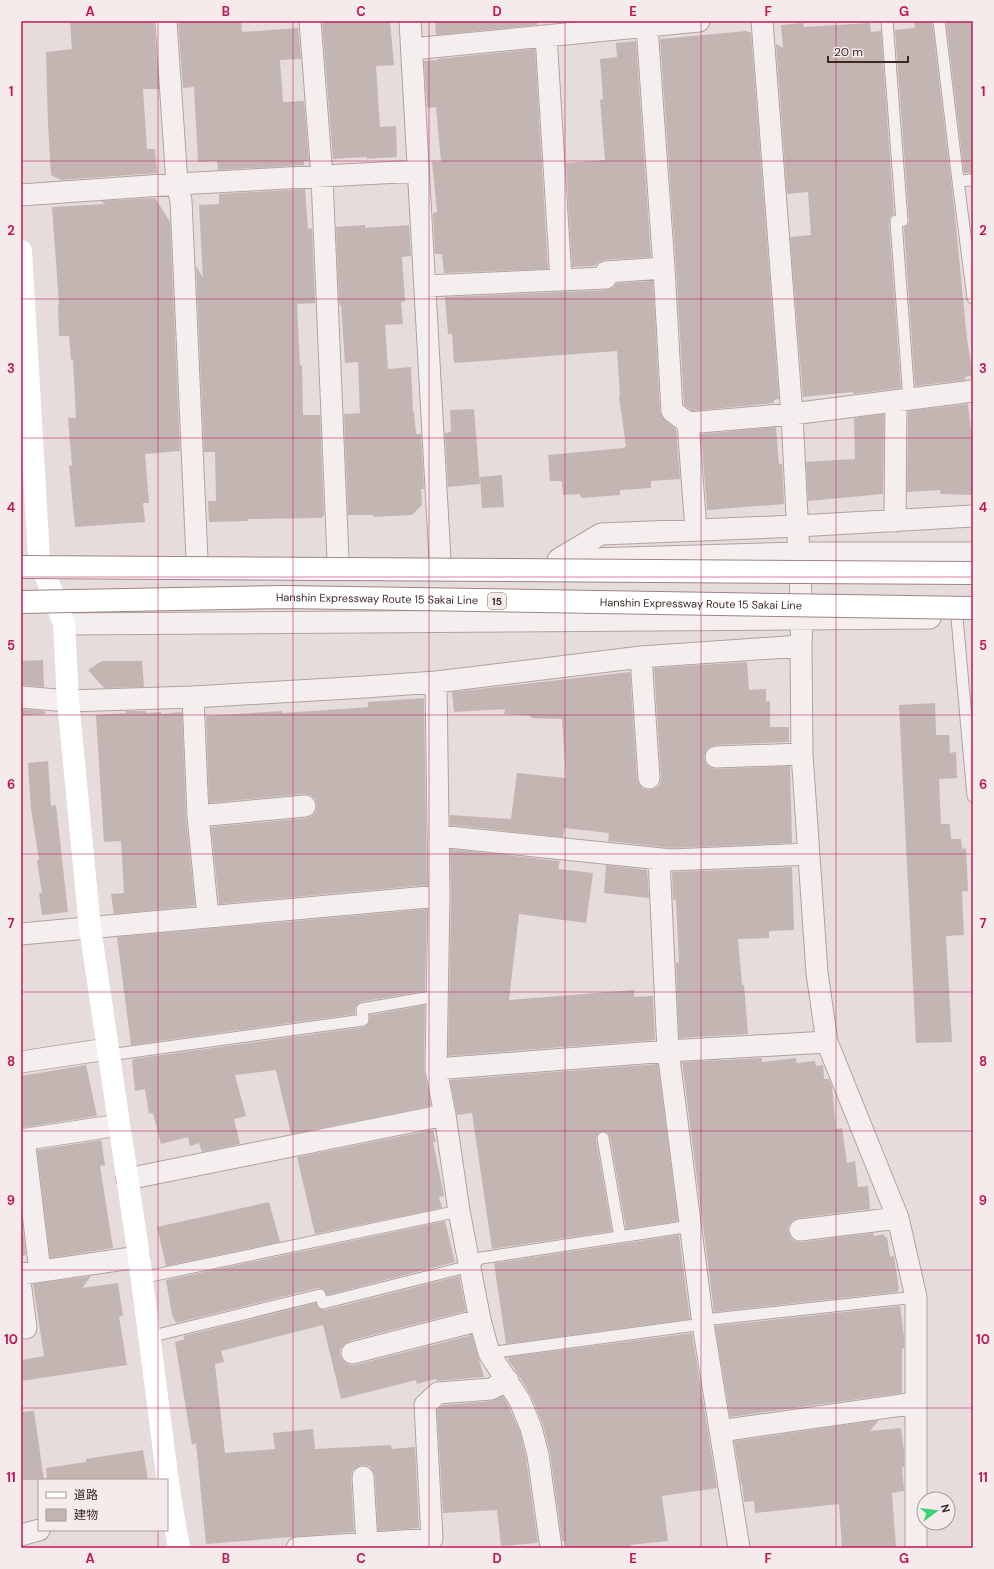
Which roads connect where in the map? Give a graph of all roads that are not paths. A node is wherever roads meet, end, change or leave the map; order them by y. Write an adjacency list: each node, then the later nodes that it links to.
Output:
1 (166, 21): 15 (street)
2 (310, 21): 12 (street)
3 (410, 21): 10 (street)
4 (699, 21): 8 (street)
5 (762, 21): 24 (street)
6 (887, 21): 23 (lane)
7 (939, 21): 14 (lane)
8 (647, 26): 9 (street); 18 (street)
9 (546, 36): 10 (street); 19 (street)
10 (412, 49): 11 (street)
11 (418, 171): 12 (street); 20 (street)
12 (322, 177): 15 (street); 33 (street)
13 (973, 180): 14 (lane)
14 (958, 181): 21 (lane)
15 (177, 184): 16 (street); 32 (street)
16 (21, 195)
17 (21, 251): 36 (main road)
18 (664, 268): 19 (street); 25 (street)
19 (562, 279): 20 (street)
20 (425, 286): 34 (street)
21 (973, 298)
22 (973, 391): 23 (street)
23 (902, 400): 24 (street); 27 (street)
24 (792, 414): 25 (street); 28 (street)
25 (688, 423): 29 (street)
26 (973, 516): 27 (street)
27 (895, 520): 28 (street)
28 (798, 526): 29 (street); 30 (street)
29 (696, 530): 35 (street)
30 (799, 553): 31 (street); 35 (street); 40 (street)
31 (973, 553)
32 (197, 558): 33 (street); 36 (street)
33 (338, 559): 34 (street)
34 (440, 560): 35 (street)
35 (557, 560)
36 (27, 561): 37 (main road, bridge); 41 (main road)
37 (973, 573)
38 (21, 602): 39 (main road, Hanshin Expressway Route 15 Sakai Line / 15, bridge)
39 (968, 614): 40 (street); 51 (lane)
40 (802, 618): 41 (street); 42 (street)
41 (64, 624): 47 (main road)
42 (801, 646): 43 (street); 48 (street)
43 (642, 657): 44 (street); 50 (street)
44 (436, 682): 46 (street); 54 (street)
45 (21, 697): 47 (street)
46 (193, 697): 47 (street); 53 (street)
47 (68, 701): 59 (main road)
48 (802, 754): 49 (street); 55 (street)
49 (716, 757)
50 (649, 778)
51 (973, 796)
52 (305, 806): 53 (street)
53 (198, 816): 58 (street)
54 (439, 836): 56 (street); 57 (street)
55 (809, 854): 56 (street); 62 (street)
56 (659, 859): 63 (street)
57 (439, 896): 58 (street); 61 (street)
58 (208, 917): 59 (street)
59 (90, 928): 60 (street); 64 (main road)
60 (21, 934)
61 (437, 996): 64 (lane); 66 (street)
62 (827, 1042): 63 (street); 73 (street)
63 (668, 1050): 66 (street); 74 (street)
64 (108, 1052): 65 (street); 68 (main road)
65 (21, 1062)
66 (436, 1070): 67 (street)
67 (446, 1115): 71 (street); 72 (street)
68 (119, 1125): 70 (street); 71 (main road)
69 (603, 1138): 76 (lane)
70 (22, 1140): 79 (street)
71 (127, 1179): 78 (main road)
72 (459, 1211): 77 (street); 78 (lane)
73 (898, 1218): 75 (street); 81 (street)
74 (690, 1226): 76 (lane); 83 (street)
75 (800, 1230)
76 (620, 1237): 77 (lane)
77 (470, 1266): 82 (street); 85 (lane)
78 (140, 1268): 79 (street); 85 (main road)
79 (30, 1273)
80 (21, 1289): 84 (street)
81 (916, 1297): 83 (lane); 89 (street)
82 (480, 1320): 86 (street); 87 (street)
83 (703, 1324): 87 (lane); 90 (street)
84 (26, 1328)
85 (149, 1337): 92 (main road)
86 (352, 1353)
87 (490, 1353): 88 (street)
88 (508, 1380): 96 (street); 99 (street)
89 (916, 1403): 90 (street); 101 (street)
90 (720, 1431): 100 (street)
91 (363, 1477): 96 (street)
92 (167, 1479)
93 (168, 1490): 97 (main road)
94 (38, 1530): 95 (street)
95 (21, 1535)
96 (367, 1543): 98 (street)
97 (179, 1548)
98 (297, 1548)
99 (551, 1548)
100 (739, 1548)
101 (916, 1548)

